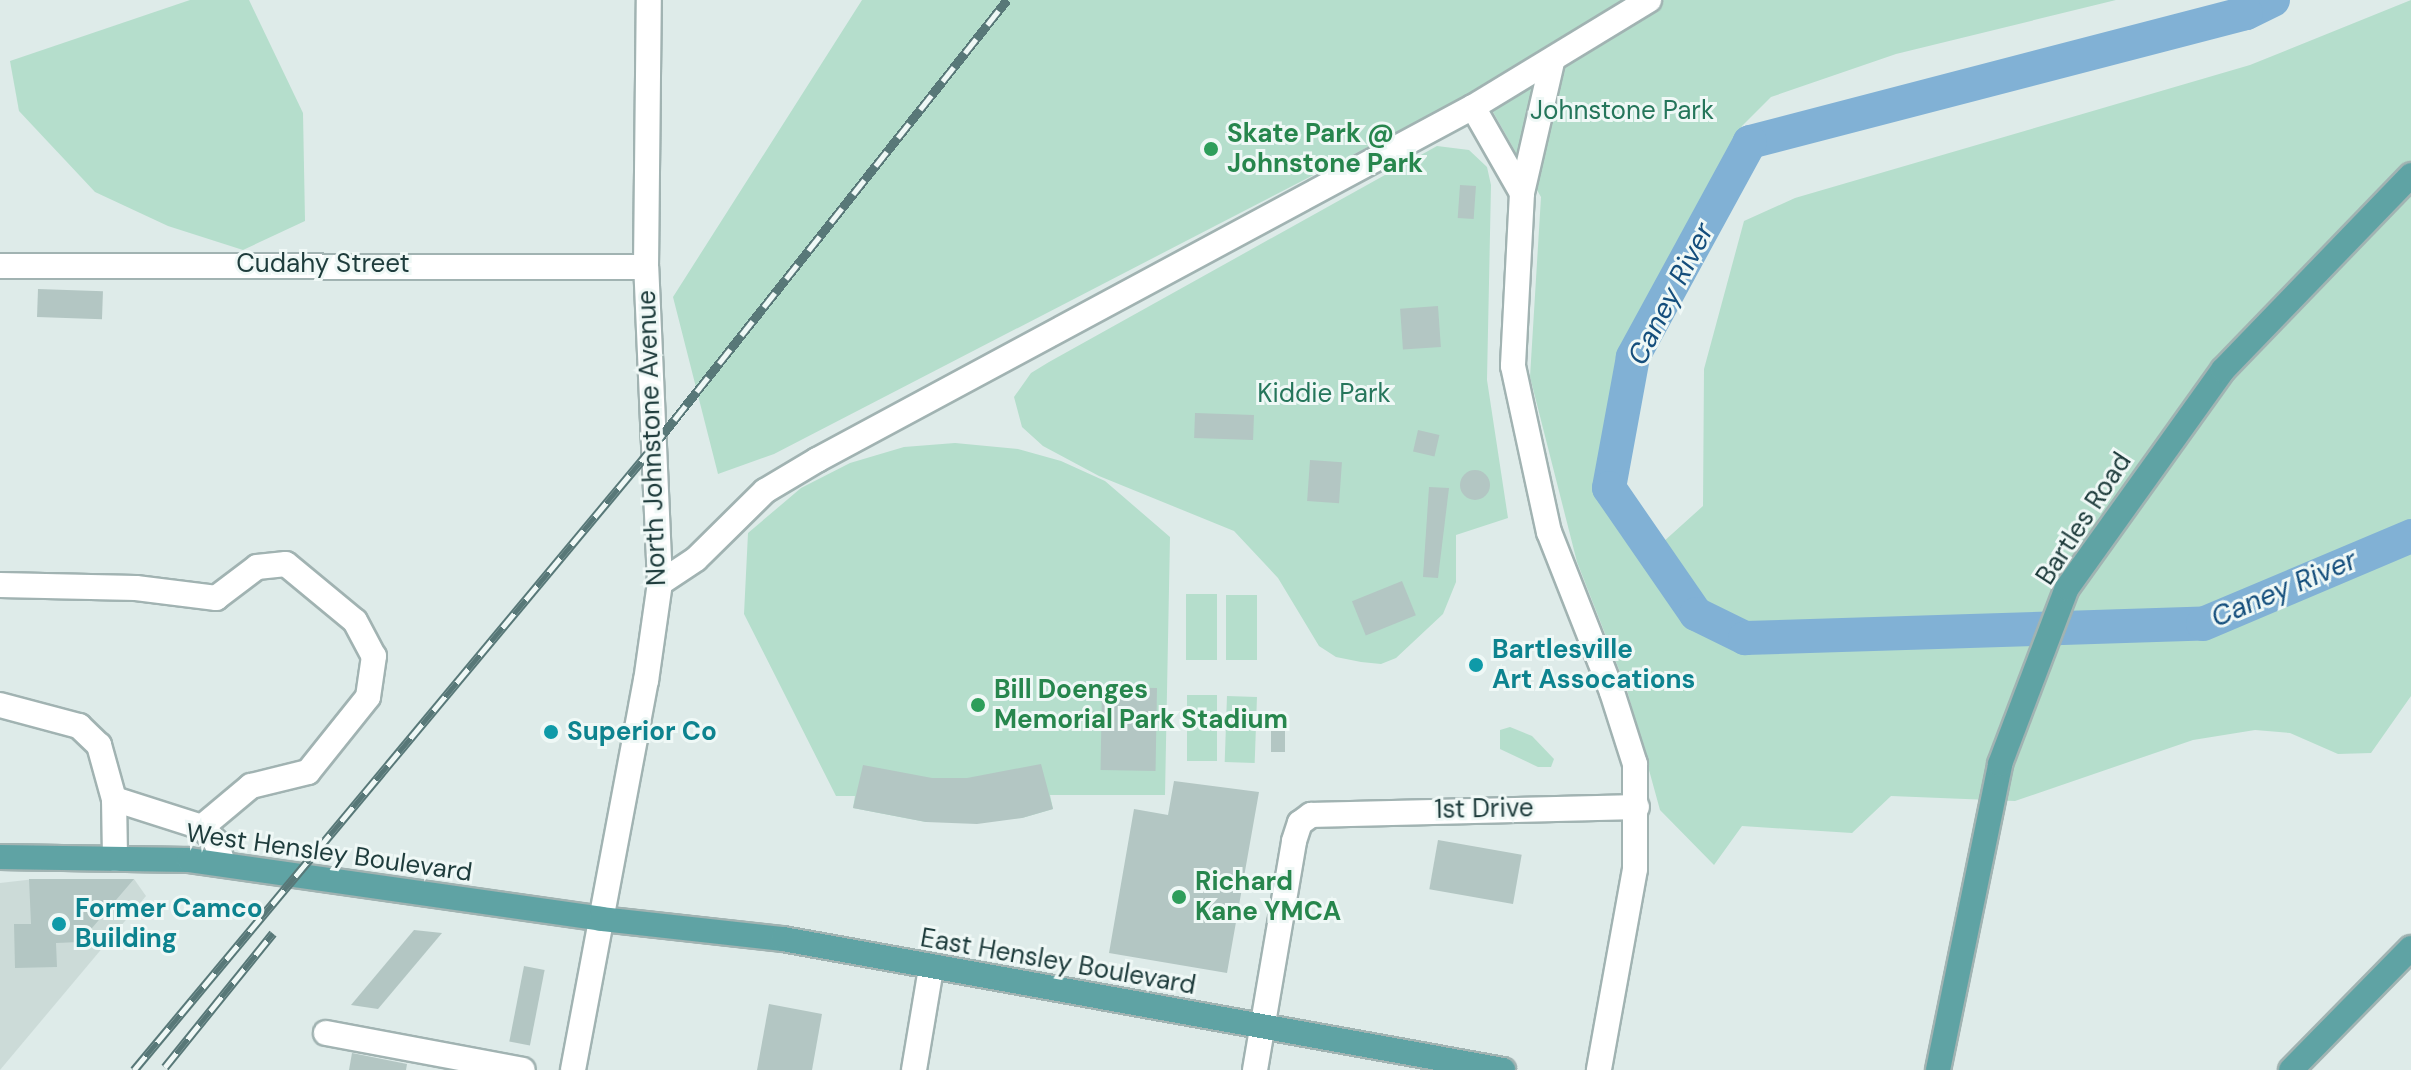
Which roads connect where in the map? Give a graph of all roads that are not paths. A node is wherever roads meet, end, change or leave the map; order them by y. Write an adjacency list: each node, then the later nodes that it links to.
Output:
1 (649, 0): 8 (street, North Johnstone Avenue)
2 (1649, 0): 3 (street)
3 (1552, 62): 4 (street); 6 (street)
4 (1473, 107): 6 (street); 9 (street)
5 (2411, 175): 30 (main road, Bartles Road)
6 (1522, 193): 13 (street)
7 (0, 266): 8 (street, Cudahy Street)
8 (646, 267): 9 (street, North Johnstone Avenue)
9 (660, 583): 18 (street, North Johnstone Avenue)
10 (0, 585): 14 (street)
11 (0, 705): 12 (street)
12 (114, 799): 14 (street); 16 (street)
13 (1637, 807): 21 (street, 1st Drive); 29 (street)
14 (202, 827): 17 (street)
15 (0, 857): 16 (main road, West Hensley Boulevard)
16 (115, 859): 17 (main road, West Hensley Boulevard)
17 (223, 864): 18 (main road, West Hensley Boulevard)
18 (601, 919): 20 (main road, East Hensley Boulevard); 25 (street, North Johnstone Avenue)
19 (2411, 948): 31 (main road)
20 (931, 968): 21 (main road, East Hensley Boulevard); 26 (street)
21 (1264, 1027): 23 (main road, East Hensley Boulevard); 27 (street)
22 (326, 1033): 24 (street)
23 (1434, 1063): 28 (main road, East Hensley Boulevard)
24 (523, 1070)
25 (573, 1070)
26 (914, 1070)
27 (1255, 1070)
28 (1503, 1070)
29 (1599, 1070)
30 (1938, 1070)
31 (2291, 1070)

